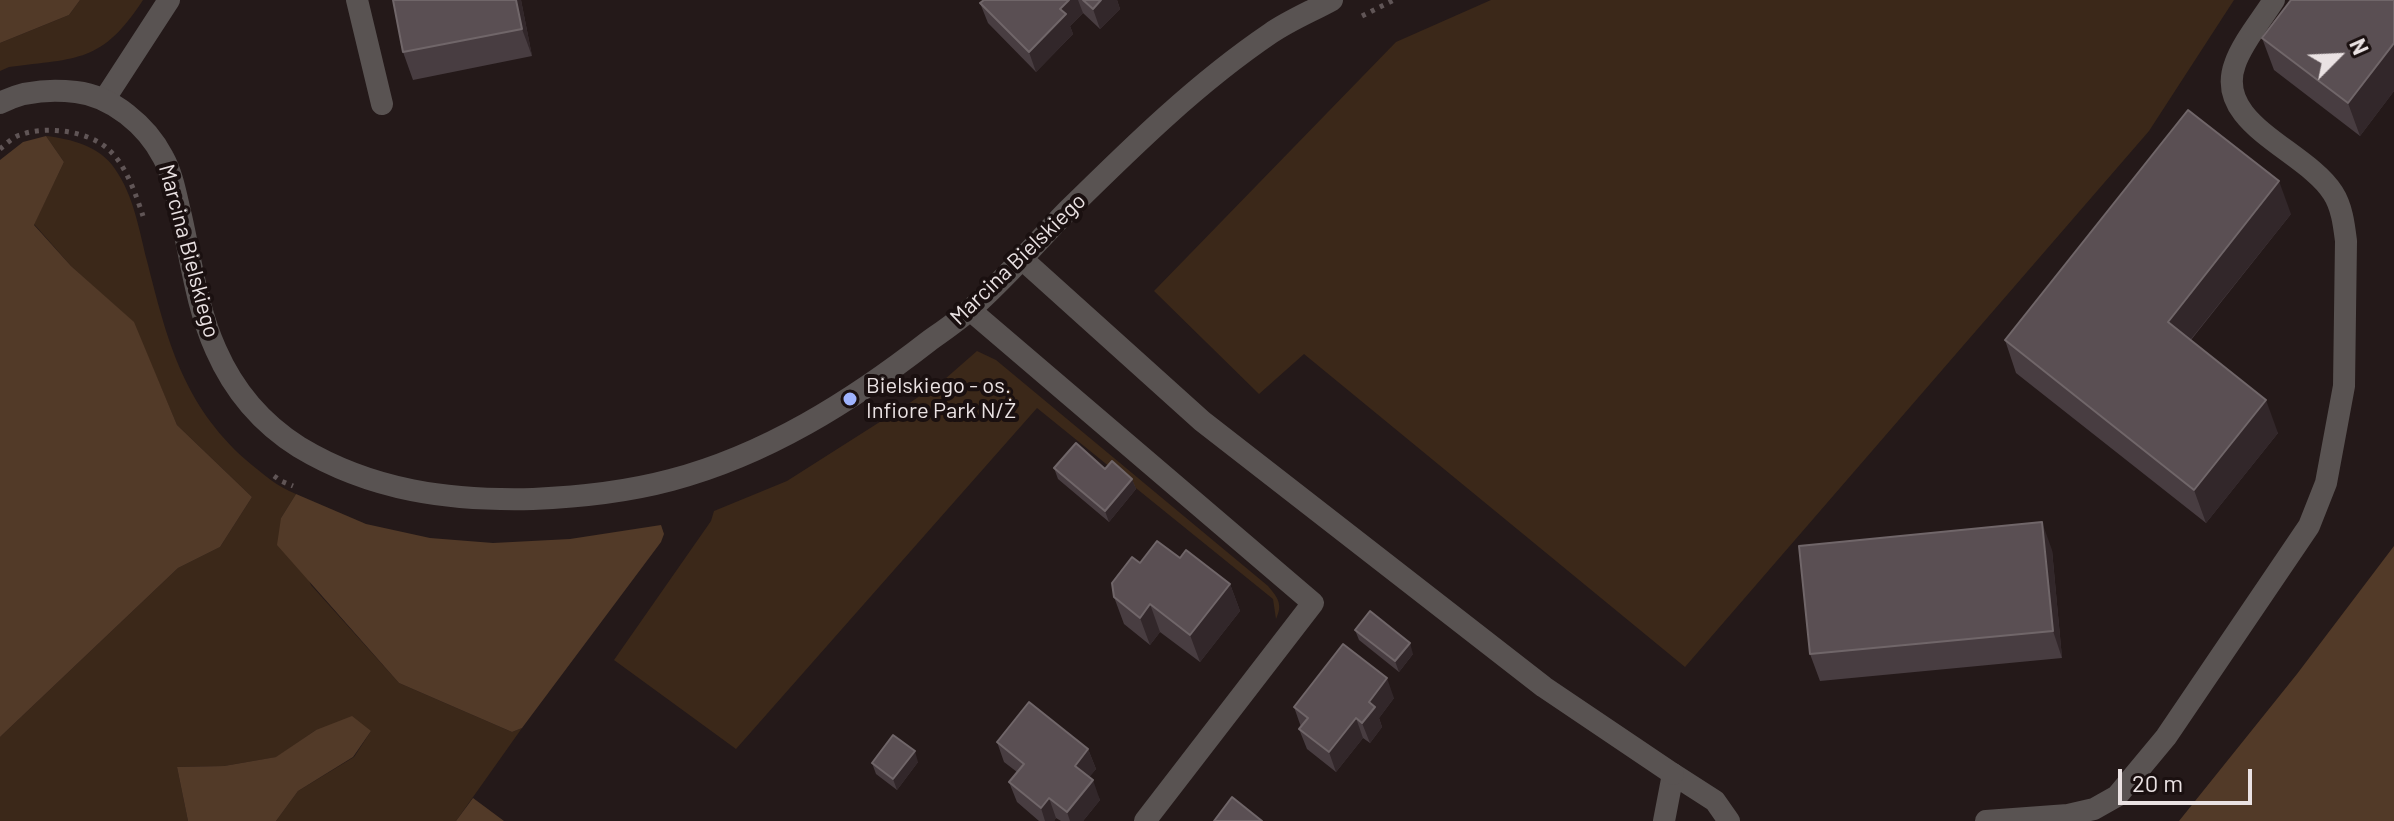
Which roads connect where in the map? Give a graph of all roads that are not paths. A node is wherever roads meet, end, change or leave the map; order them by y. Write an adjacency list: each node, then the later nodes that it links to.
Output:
1 (169, 0): 5 (street)
2 (357, 0): 7 (street)
3 (1332, 0): 8 (street, Marcina Bielskiego)
4 (2274, 0): 14 (street)
5 (104, 100): 6 (street, Marcina Bielskiego); 9 (street, Marcina Bielskiego)
6 (0, 103)
7 (382, 104)
8 (1021, 258): 9 (street, Marcina Bielskiego); 10 (street)
9 (970, 310): 11 (street)
10 (1673, 774): 12 (street); 13 (street)
11 (1145, 821)
12 (1664, 821)
13 (1729, 821)
14 (1986, 821)

